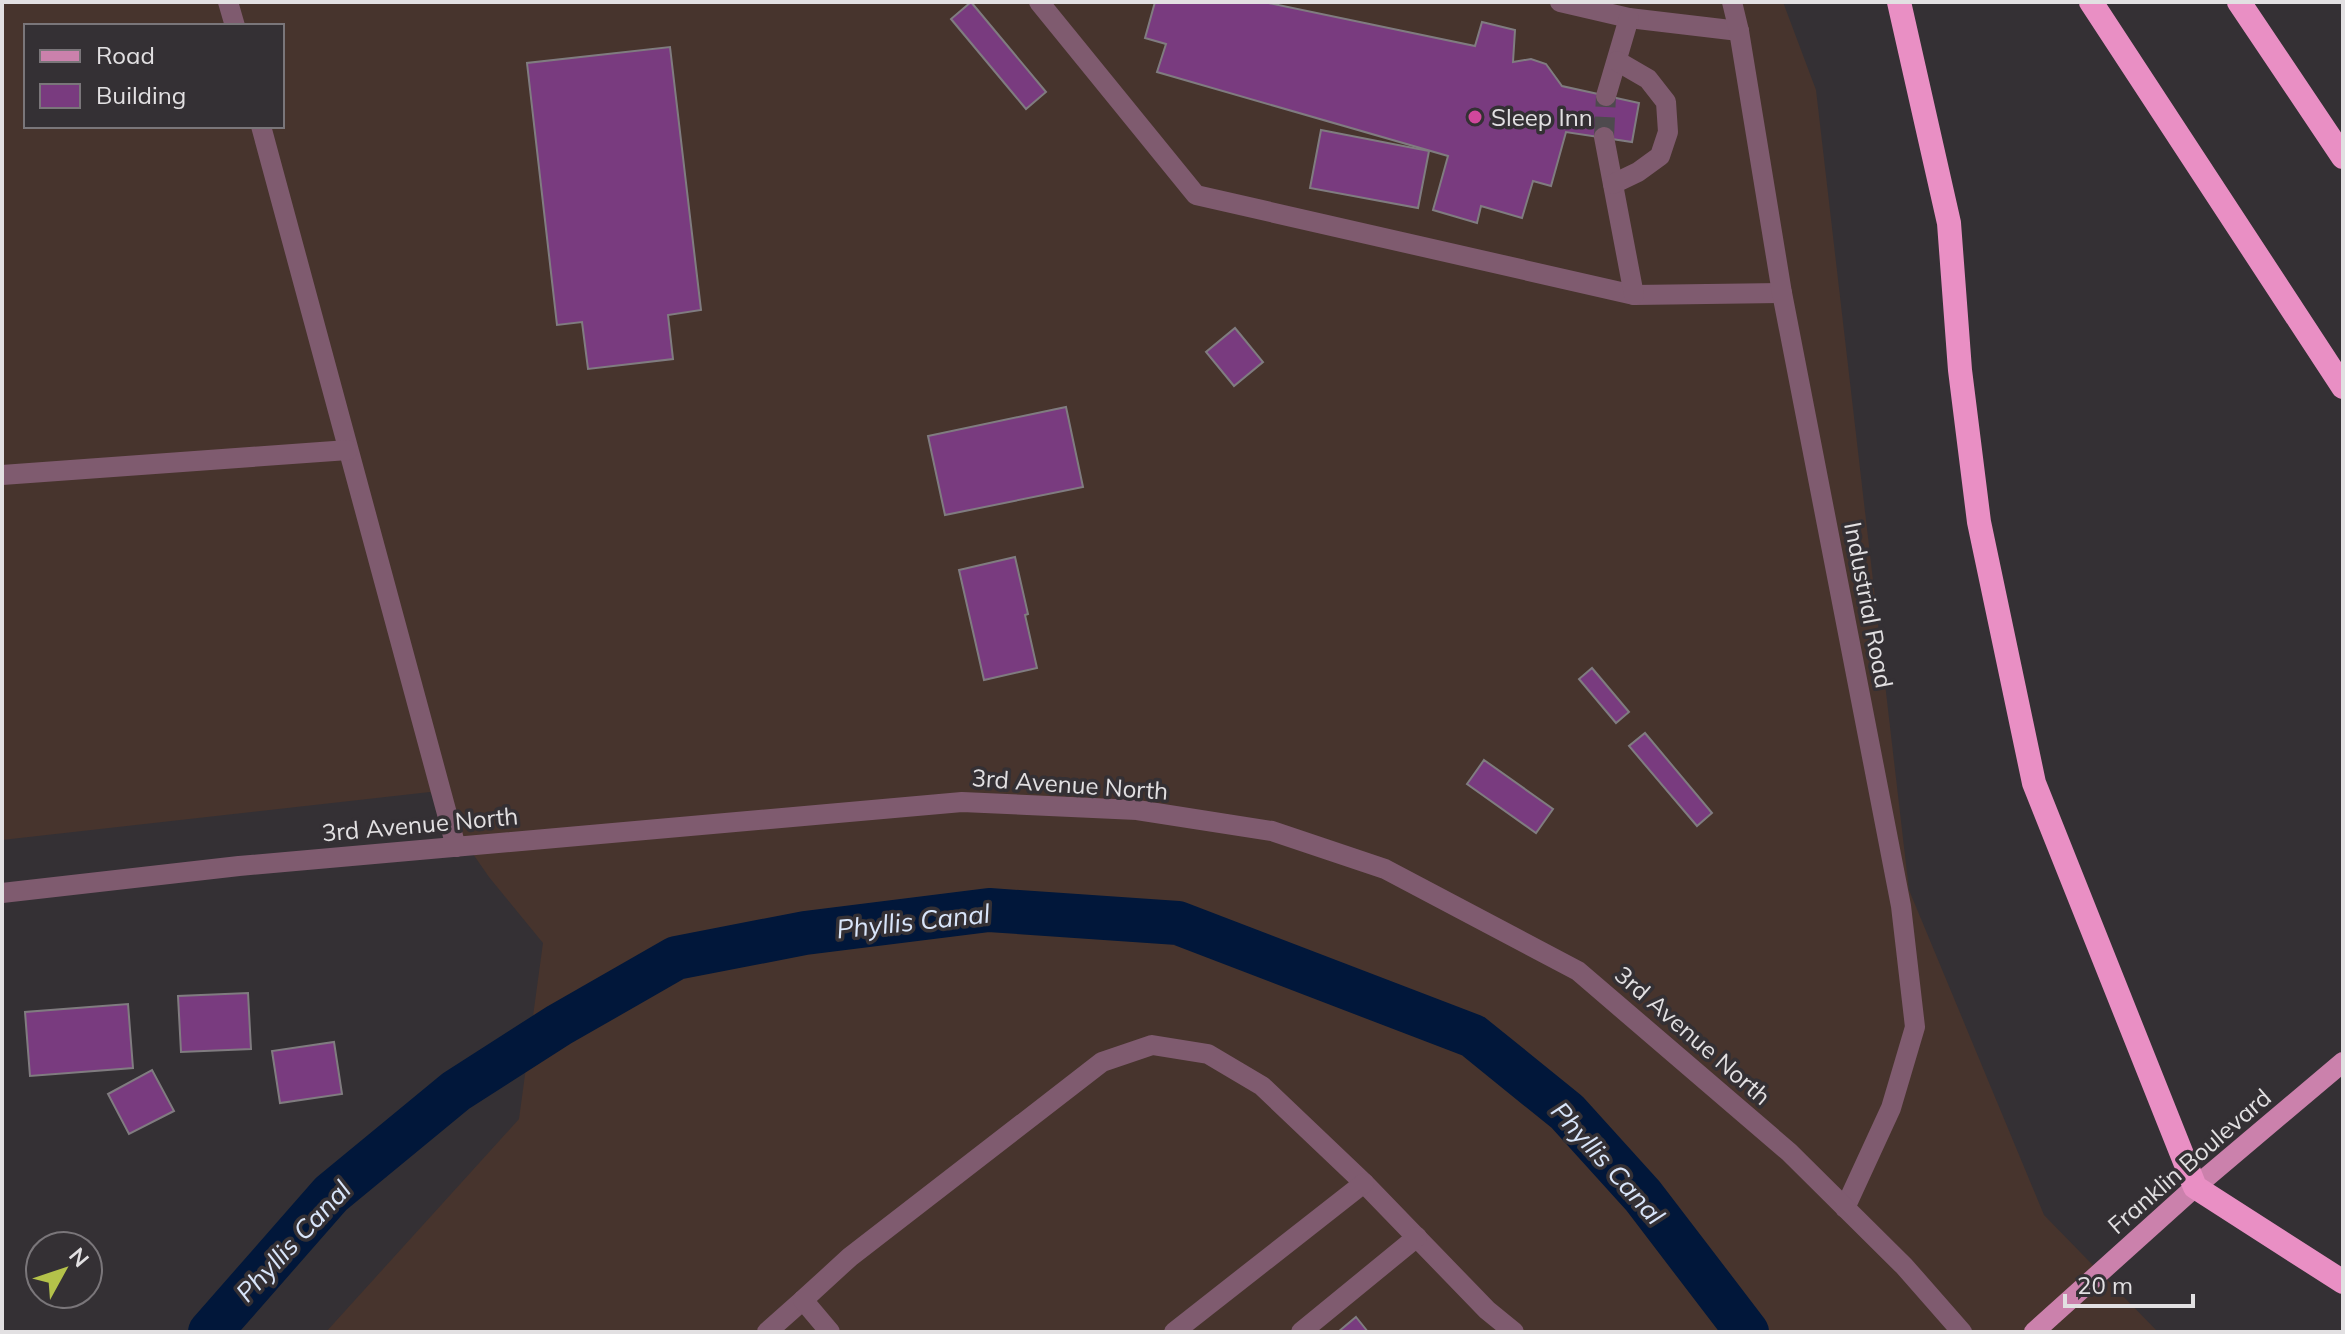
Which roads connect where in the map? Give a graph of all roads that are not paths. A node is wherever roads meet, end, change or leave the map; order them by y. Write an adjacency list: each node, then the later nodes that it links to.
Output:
1 (228, 2): 9 (street)
2 (1039, 2): 18 (street)
3 (1560, 2): 8 (street)
4 (1732, 2): 10 (street, Industrial Road)
5 (1899, 2): 26 (highway)
6 (2091, 2): 19 (highway)
7 (2239, 2): 15 (highway)
8 (1629, 18): 10 (street); 11 (street)
9 (234, 24)
10 (1739, 31): 17 (street, Industrial Road)
11 (1617, 61): 12 (street); 16 (street)
12 (1606, 96)
13 (262, 128): 20 (street)
14 (1604, 137): 16 (street)
15 (2343, 157)
16 (1613, 184): 18 (street)
17 (1782, 293): 18 (street); 27 (street, Industrial Road)
18 (1634, 295)
19 (2343, 387)
20 (348, 450): 21 (street); 22 (street)
21 (2, 475)
22 (456, 847): 23 (street, 3rd Avenue North); 27 (street, 3rd Avenue North)
23 (2, 893)
24 (2343, 1062): 26 (main road, Franklin Boulevard)
25 (1364, 1183): 28 (street); 30 (street); 33 (street)
26 (2195, 1187): 29 (highway); 37 (main road, Franklin Boulevard)
27 (1845, 1208): 36 (street, 3rd Avenue North)
28 (1417, 1237): 34 (street); 35 (street)
29 (2343, 1282)
30 (803, 1300): 31 (street); 32 (street)
31 (767, 1332)
32 (830, 1332)
33 (1174, 1332)
34 (1301, 1332)
35 (1514, 1332)
36 (1962, 1332)
37 (2034, 1332)

